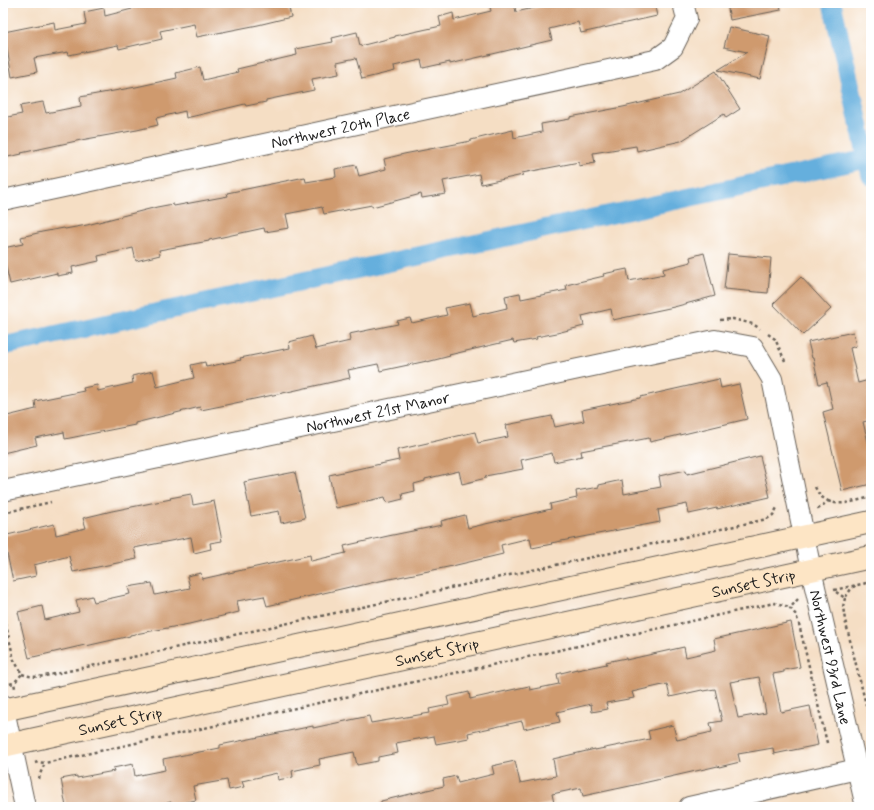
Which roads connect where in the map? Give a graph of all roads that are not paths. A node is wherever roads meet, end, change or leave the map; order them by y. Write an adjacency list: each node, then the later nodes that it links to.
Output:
1 (683, 3): 2 (street, Northwest 20th Place)
2 (3, 200)
3 (753, 347): 4 (street, Northwest 21st Manor); 6 (street, Northwest 93rd Lane)
4 (3, 491)
5 (871, 522): 6 (street, Sunset Strip)
6 (804, 537): 8 (street, Northwest 93rd Lane); 9 (street, Sunset Strip)
7 (871, 557): 8 (street, Sunset Strip)
8 (812, 570): 10 (street, Sunset Strip); 11 (street, Northwest 93rd Lane)
9 (3, 708): 10 (street)
10 (7, 745): 12 (street)
11 (857, 769): 13 (street); 14 (street, Northwest 93rd Lane)
12 (26, 807)
13 (689, 807)
14 (866, 807)

